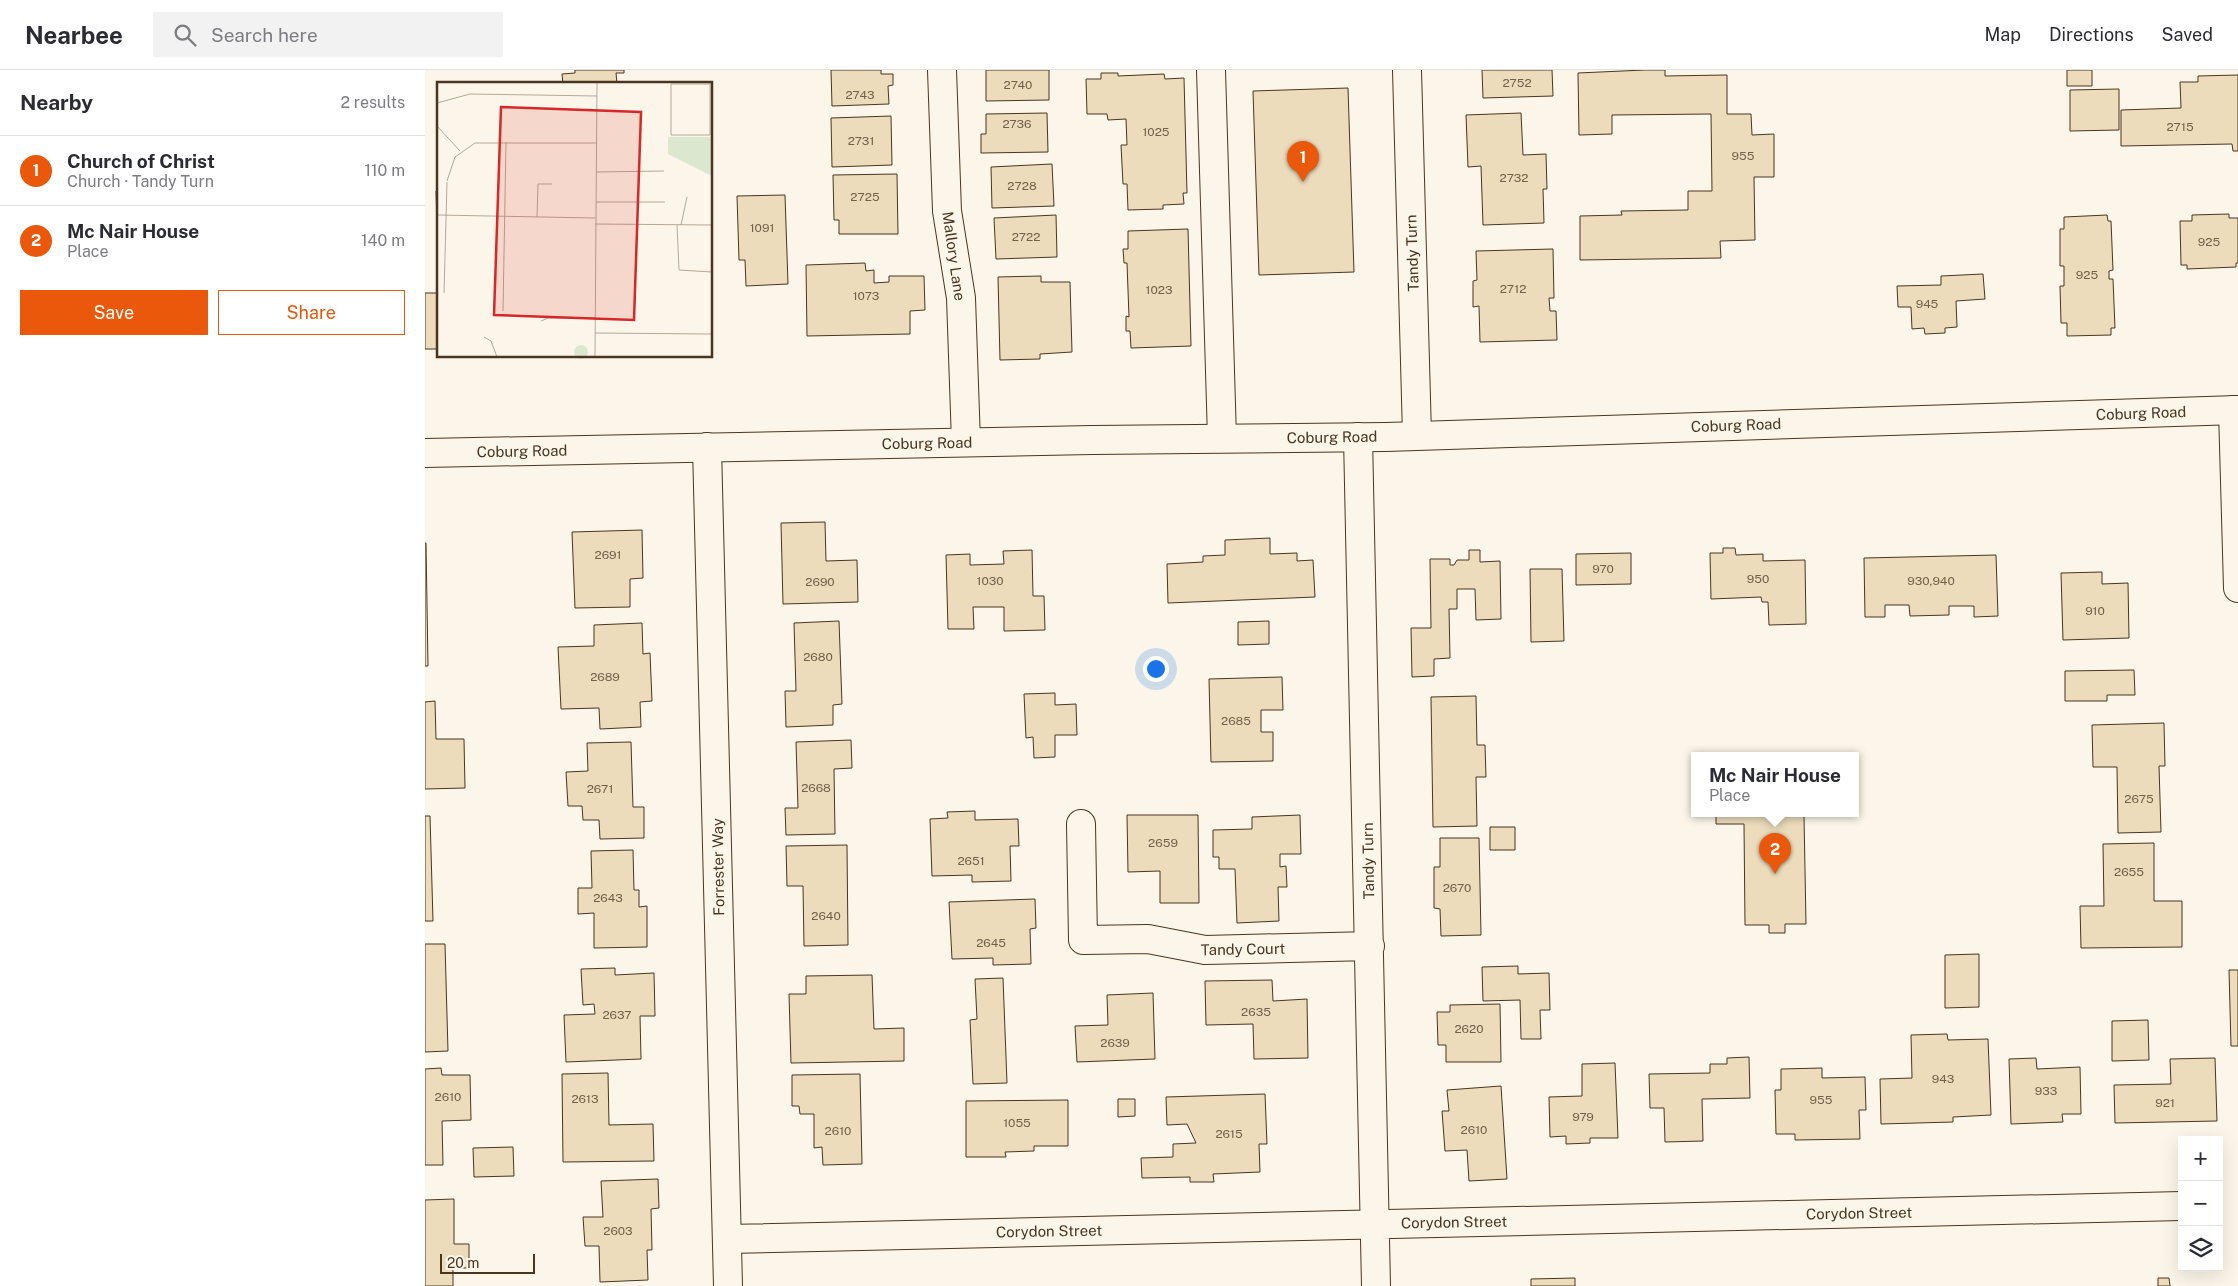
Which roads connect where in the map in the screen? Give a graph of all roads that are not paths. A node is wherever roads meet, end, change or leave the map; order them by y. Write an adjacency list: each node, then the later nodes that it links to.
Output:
1 (942, 70): 8 (street, Mallory Lane)
2 (1211, 70): 7 (street)
3 (1407, 70): 5 (street, Tandy Turn)
4 (2236, 410): 5 (street, Coburg Road); 11 (street)
5 (1417, 435): 6 (street, Coburg Road)
6 (1358, 437): 7 (street, Coburg Road); 13 (street, Tandy Turn)
7 (1222, 438): 8 (street, Coburg Road)
8 (966, 442): 9 (street, Coburg Road)
9 (707, 447): 10 (street, Coburg Road); 16 (street, Forrester Way)
10 (425, 453)
11 (2238, 588)
12 (1081, 824): 13 (street, Tandy Court)
13 (1370, 946): 15 (street, Tandy Turn)
14 (2178, 1206): 15 (street, Corydon Street)
15 (1375, 1224): 16 (street, Corydon Street); 18 (street, Tandy Turn)
16 (727, 1239): 17 (street, Forrester Way)
17 (728, 1286)
18 (1376, 1286)

